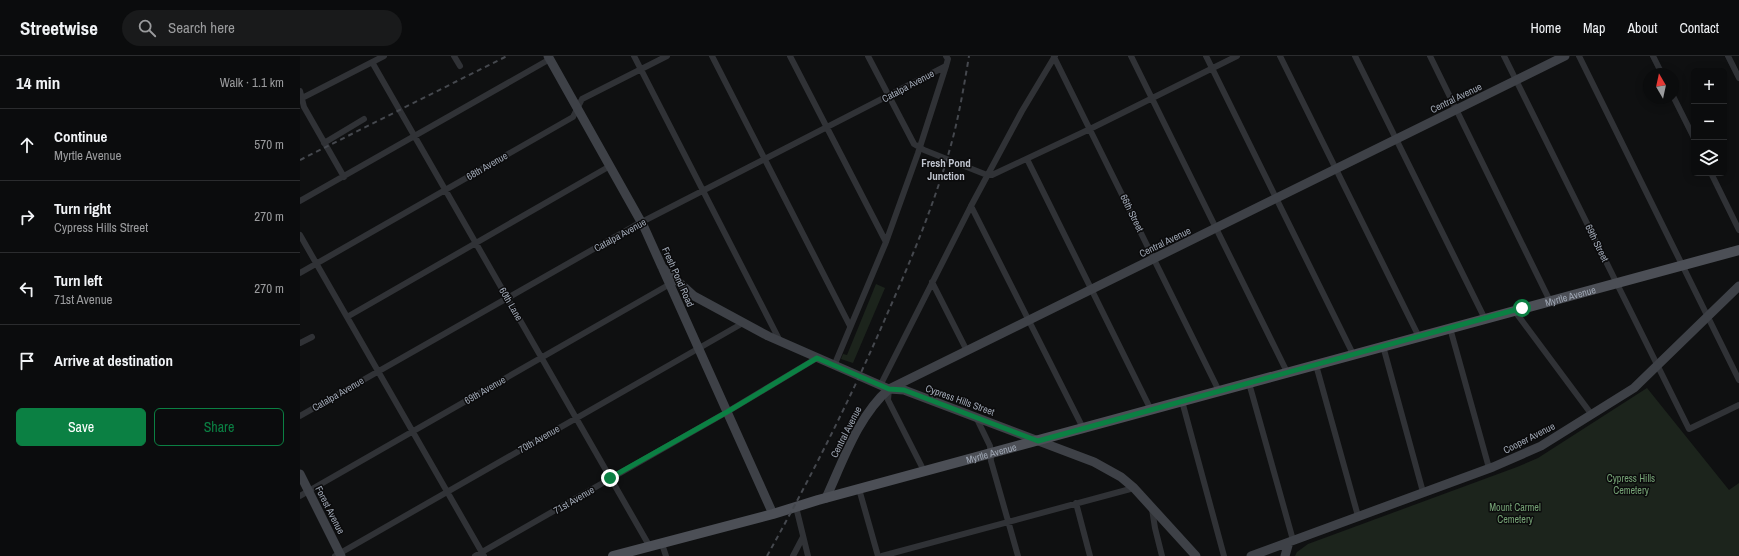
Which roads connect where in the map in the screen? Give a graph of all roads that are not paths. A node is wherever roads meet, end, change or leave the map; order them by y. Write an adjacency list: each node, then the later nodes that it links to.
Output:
1 (384, 56): 22 (street)
2 (454, 56): 23 (street)
3 (634, 56): 27 (street)
4 (667, 56): 27 (street, 68th Avenue)
5 (712, 56): 45 (street)
6 (790, 56): 38 (street)
7 (868, 56): 31 (street)
8 (946, 56): 24 (street)
9 (1131, 56): 33 (street)
10 (1206, 56): 25 (street)
11 (1237, 56): 25 (street)
12 (1280, 56): 48 (street)
13 (1355, 56): 42 (street)
14 (1430, 56): 36 (street)
15 (1504, 56): 29 (street, 69th Street)
16 (1565, 56): 29 (main road, Central Avenue)
17 (1579, 56): 66 (street)
18 (1653, 56): 26 (street)
19 (1728, 56): 28 (street)
20 (549, 57): 35 (main road, Fresh Pond Road); 41 (street)
21 (1055, 57): 39 (street, 66th Street); 49 (street)
22 (372, 62): 32 (street); 41 (street, 60th Lane)
23 (460, 66)
24 (946, 66): 31 (street, Catalpa Avenue); 44 (street)
25 (1212, 68): 33 (street); 54 (street)
26 (1659, 68)
27 (641, 70): 35 (street, 68th Avenue); 53 (street)
28 (1739, 78)
29 (1516, 80): 36 (main road, Central Avenue); 70 (street, 69th Street)
30 (300, 91): 32 (street)
31 (889, 96): 38 (street, Catalpa Avenue); 44 (street)
32 (301, 98): 43 (street)
33 (1152, 98): 39 (street); 58 (street)
34 (1677, 104): 40 (street)
35 (577, 108): 47 (main road, Fresh Pond Road); 52 (street, 68th Avenue)
36 (1456, 110): 42 (main road, Central Avenue); 76 (street)
37 (364, 119): 43 (street)
38 (827, 128): 45 (street, Catalpa Avenue); 61 (street)
39 (1090, 130): 46 (street); 64 (street, 66th Street)
40 (1691, 132)
41 (415, 136): 50 (street); 52 (street, 60th Lane)
42 (1396, 140): 48 (main road, Central Avenue); 80 (street)
43 (324, 143): 50 (street)
44 (920, 147): 49 (street); 61 (street)
45 (765, 159): 53 (street, Catalpa Avenue); 83 (street)
46 (1027, 159): 49 (street); 73 (street)
47 (610, 166): 57 (main road, Fresh Pond Road); 62 (street)
48 (1336, 169): 54 (main road, Central Avenue); 86 (street)
49 (987, 175): 56 (street)
50 (344, 176): 55 (street)
51 (1712, 176): 59 (street)
52 (445, 190): 62 (street, 60th Lane); 65 (street, 68th Avenue)
53 (703, 191): 57 (street, Catalpa Avenue); 87 (street)
54 (1276, 199): 58 (main road, Central Avenue); 92 (street)
55 (300, 201)
56 (971, 206): 69 (street); 81 (street)
57 (642, 222): 67 (main road, Fresh Pond Road); 75 (street, Catalpa Avenue)
58 (1216, 229): 64 (main road, Central Avenue); 99 (street)
59 (1739, 230)
60 (300, 235): 65 (street)
61 (886, 242): 83 (street)
62 (476, 243): 75 (street, 60th Lane); 78 (street)
63 (1739, 250): 66 (main road, Myrtle Avenue)
64 (1154, 259): 73 (main road, Central Avenue); 103 (street, 66th Street)
65 (316, 263): 68 (street, 68th Avenue); 78 (street)
66 (1682, 265): 70 (main road, Myrtle Avenue); 79 (street)
67 (662, 267): 71 (main road, Fresh Pond Road); 74 (main road, Cypress Hills Street)
68 (300, 273)
69 (932, 282): 91 (street); 102 (street)
70 (1616, 283): 76 (main road, Myrtle Avenue); 97 (street, 69th Street)
71 (670, 284): 74 (main road, Cypress Hills Street); 90 (main road, Fresh Pond Road); 93 (street, 69th Avenue)
72 (1739, 286): 79 (main road, Cooper Avenue)
73 (1092, 290): 81 (main road, Central Avenue); 106 (street)
74 (694, 296): 82 (main road, Cypress Hills Street)
75 (507, 297): 93 (street, 60th Lane); 98 (street, Catalpa Avenue)
76 (1550, 301): 77 (main road, Myrtle Avenue)
77 (1514, 310): 80 (main road, Myrtle Avenue); 108 (street)
78 (347, 317): 98 (street)
79 (1708, 318): 97 (main road, Cooper Avenue); 100 (street)
80 (1485, 319): 84 (main road, Myrtle Avenue)
81 (1030, 321): 91 (main road, Central Avenue); 112 (street)
82 (743, 323): 87 (main road, Cypress Hills Street); 90 (street, 70th Avenue)
83 (850, 326): 96 (street)
84 (1450, 328): 86 (main road, Myrtle Avenue); 116 (street)
85 (312, 337): 88 (street)
86 (1419, 337): 89 (main road, Myrtle Avenue)
87 (780, 341): 94 (main road, Cypress Hills Street)
88 (300, 343)
89 (1383, 346): 92 (main road, Myrtle Avenue); 124 (street)
90 (698, 348): 107 (main road, Fresh Pond Road); 111 (street, 70th Avenue)
91 (967, 351): 102 (main road, Central Avenue)
92 (1353, 354): 95 (main road, Myrtle Avenue)
93 (542, 358): 111 (street, 60th Lane); 113 (street, 69th Avenue)
94 (817, 358): 96 (main road, Cypress Hills Street); 107 (street, 71st Avenue)
95 (1316, 365): 99 (main road, Myrtle Avenue); 131 (street)
96 (834, 366): 102 (main road, Cypress Hills Street)
97 (1658, 367): 105 (street, 69th Street); 108 (main road, Cooper Avenue)
98 (378, 371): 109 (street, Catalpa Avenue); 113 (street)
99 (1287, 372): 101 (main road, Myrtle Avenue)
100 (1739, 380)
101 (1249, 383): 103 (main road, Myrtle Avenue); 134 (street)
102 (885, 387): 110 (main road, Cypress Hills Street); 117 (street); 126 (main road, Central Avenue)
103 (1219, 391): 104 (main road, Myrtle Avenue)
104 (1182, 401): 106 (main road, Myrtle Avenue); 150 (street)
105 (1739, 405)
106 (1151, 410): 112 (main road, Myrtle Avenue)
107 (727, 412): 119 (street, 71st Avenue); 130 (main road, Fresh Pond Road)
108 (1592, 415): 116 (main road, Cooper Avenue)
109 (300, 416)
110 (976, 417): 114 (main road, Cypress Hills Street); 115 (street)
111 (576, 418): 119 (street, 60th Lane); 123 (street, 70th Avenue)
112 (1083, 428): 114 (main road, Myrtle Avenue)
113 (413, 432): 122 (street, 69th Avenue); 123 (street)
114 (1038, 441): 115 (main road, Myrtle Avenue); 120 (main road, Cypress Hills Street)
115 (991, 454): 117 (main road, Myrtle Avenue); 132 (street)
116 (1488, 468): 124 (main road, Cooper Avenue)
117 (924, 472): 121 (main road, Myrtle Avenue)
118 (300, 474): 122 (main road, Forest Avenue)
119 (610, 478): 136 (street, 60th Lane); 137 (street, 71st Avenue)
120 (1134, 488): 127 (street); 129 (main road, Cypress Hills Street)
121 (859, 489): 126 (main road, Myrtle Avenue); 144 (street)
122 (309, 491): 125 (street, 69th Avenue); 138 (main road, Forest Avenue)
123 (447, 492): 137 (street); 138 (street, 70th Avenue)
124 (1423, 492): 131 (main road, Cooper Avenue)
125 (300, 496)
126 (826, 498): 128 (main road, Myrtle Avenue)
127 (1076, 503): 132 (street); 147 (street)
128 (796, 507): 130 (main road, Myrtle Avenue); 133 (street)
129 (1152, 509): 148 (street); 149 (main road, Cypress Hills Street)
130 (773, 514): 135 (main road, Myrtle Avenue)
131 (1358, 516): 134 (main road, Cooper Avenue)
132 (1008, 522): 145 (street); 146 (street)
133 (803, 537): 142 (street); 143 (street)
134 (1291, 541): 151 (main road, Cooper Avenue); 152 (main road)
135 (662, 544): 136 (main road, Myrtle Avenue); 141 (street)
136 (650, 547): 140 (main road, Myrtle Avenue)
137 (483, 554): 139 (street, 71st Avenue)
138 (339, 555)
139 (475, 556)
140 (613, 556)
141 (666, 556)
142 (793, 556)
143 (808, 556)
144 (878, 556)
145 (882, 556)
146 (1018, 556)
147 (1090, 556)
148 (1162, 556)
149 (1196, 556)
150 (1224, 556)
151 (1251, 556)
152 (1285, 556)

